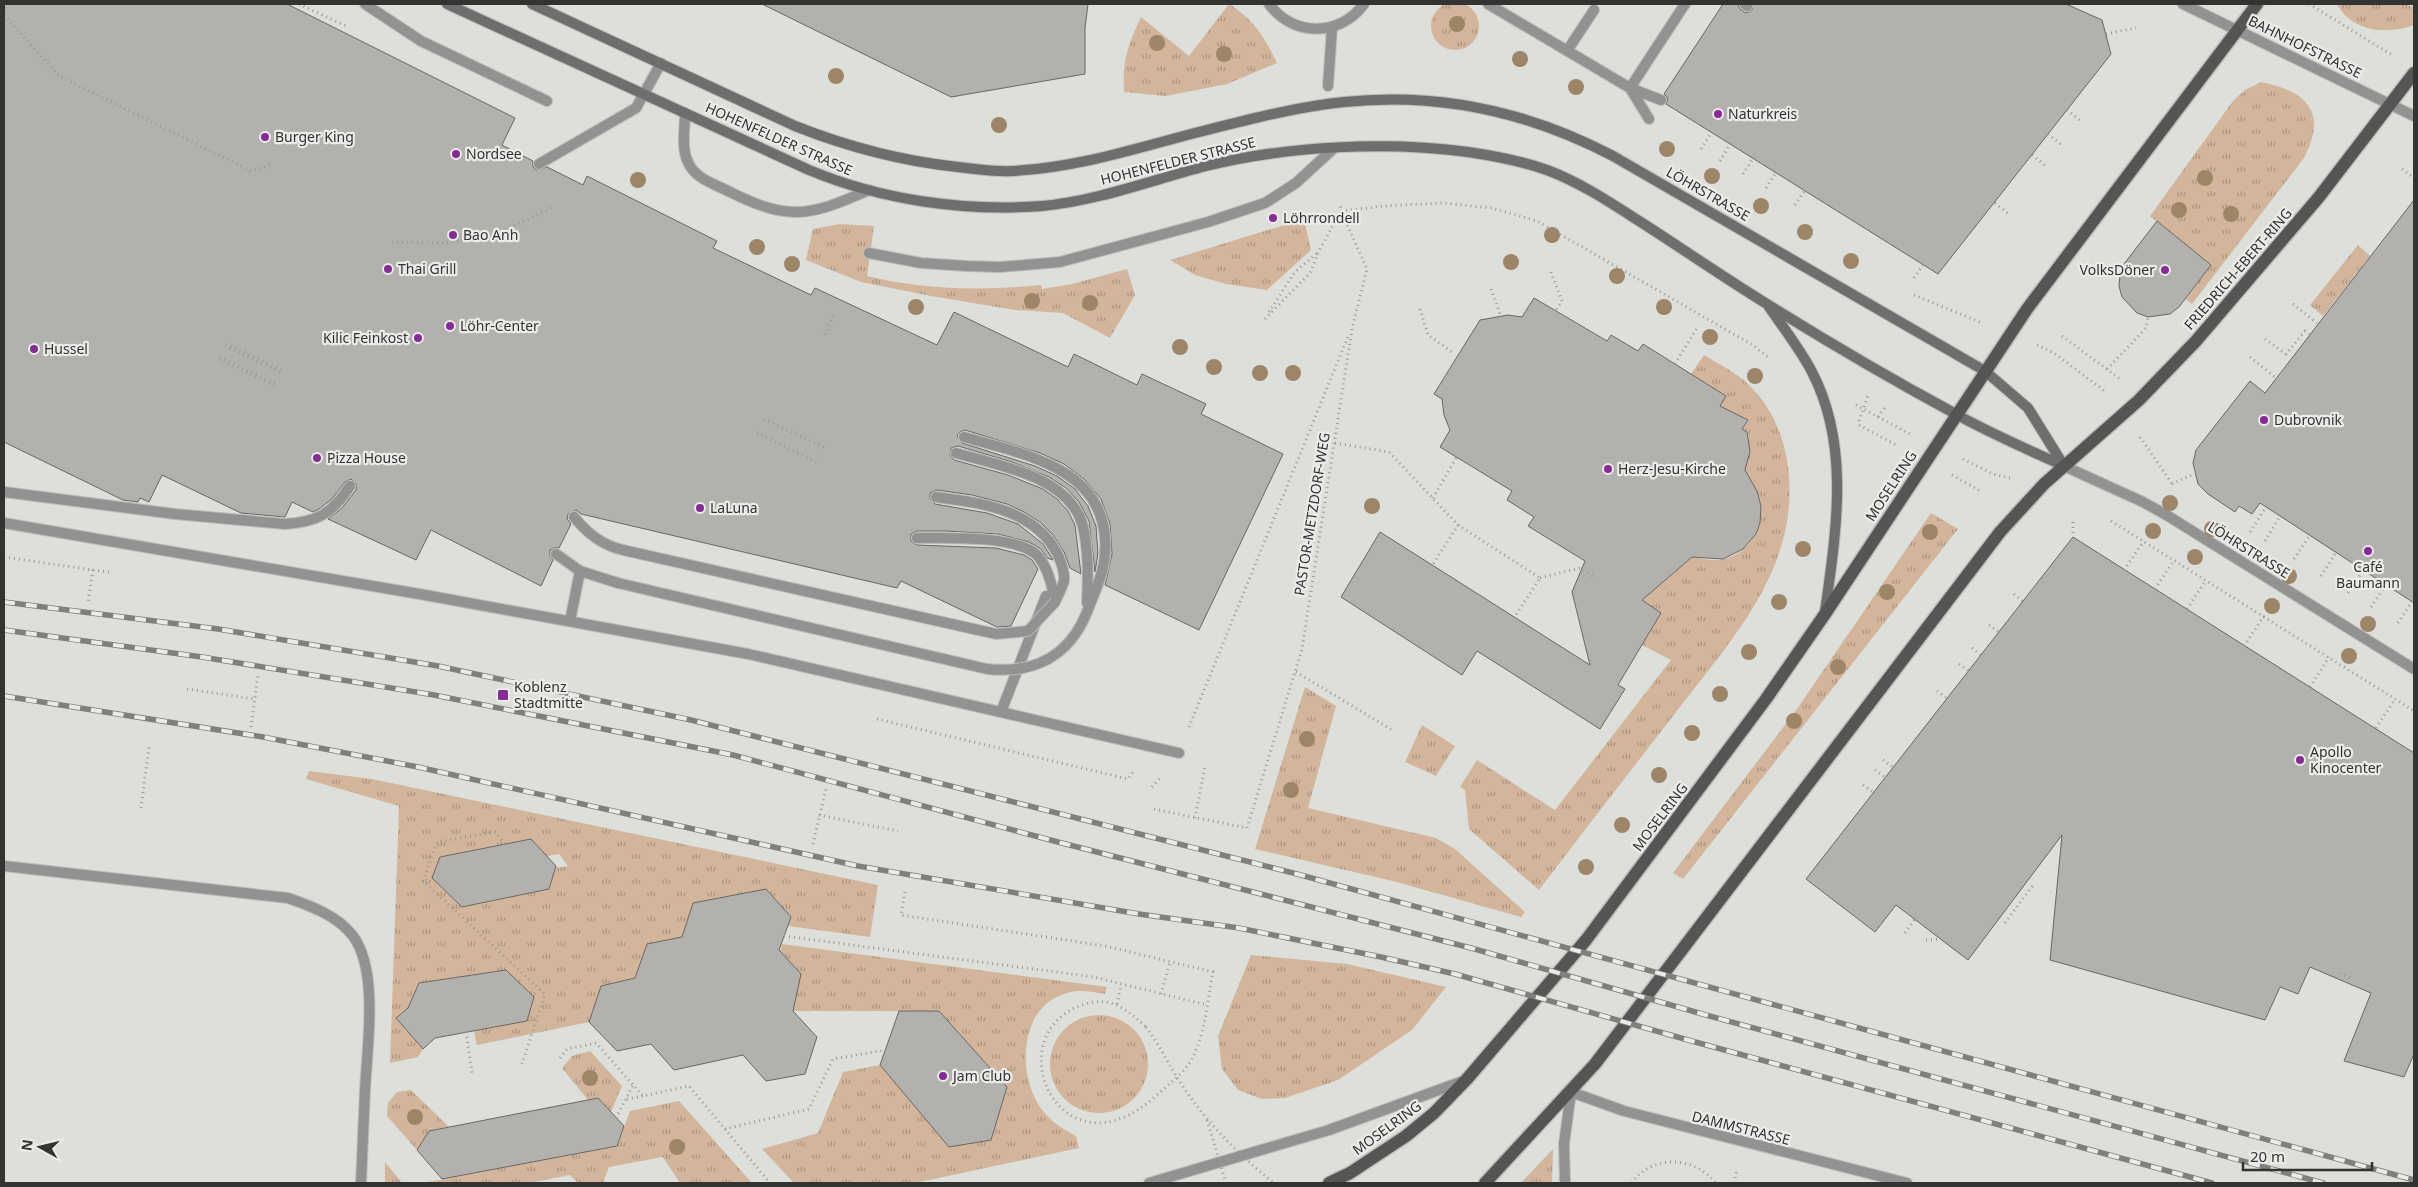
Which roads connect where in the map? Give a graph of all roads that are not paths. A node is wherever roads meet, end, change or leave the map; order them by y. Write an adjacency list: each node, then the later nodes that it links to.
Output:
1 (365, 4): 22 (street)
2 (447, 4): 20 (street, HOHENFELDER STRASSE)
3 (532, 4): 16 (street, HOHENFELDER STRASSE)
4 (1269, 4): 13 (street)
5 (1364, 4): 13 (street)
6 (1490, 4): 12 (street)
7 (1510, 4): 12 (street)
8 (1684, 4): 19 (street)
9 (2183, 4): 14 (street, BAHNHOFSTRASSE)
10 (2257, 4): 14 (main road)
11 (1594, 10): 15 (street)
12 (1504, 13): 15 (street)
13 (1332, 28): 18 (street)
14 (2237, 29): 23 (street, BAHNHOFSTRASSE); 34 (main road)
15 (1567, 51): 19 (street)
16 (660, 63): 20 (street); 25 (street, HOHENFELDER STRASSE)
17 (2414, 73): 23 (main road, FRIEDRICH-EBERT-RING)
18 (1328, 86)
19 (1630, 88): 21 (street); 27 (street)
20 (644, 95): 24 (street, HOHENFELDER STRASSE); 30 (street)
21 (1660, 100)
22 (547, 101)
23 (2389, 104): 26 (street, BAHNHOFSTRASSE); 38 (main road, FRIEDRICH-EBERT-RING)
24 (685, 113): 31 (street, HOHENFELDER STRASSE); 31 (street)
25 (1272, 115): 34 (street, LÖHRSTRASSE)
26 (2414, 116)
27 (1648, 119)
28 (1334, 148): 29 (street, LÖHRSTRASSE); 32 (street); 33 (street, LÖHRSTRASSE)
29 (1268, 154): 31 (street, HOHENFELDER STRASSE)
30 (539, 164)
31 (869, 190)
32 (870, 253)
33 (1767, 304): 35 (street, LÖHRSTRASSE); 50 (street)
34 (1985, 371): 35 (main road); 38 (street, LÖHRSTRASSE)
35 (1956, 415): 38 (street, LÖHRSTRASSE); 50 (main road, MOSELRING)
36 (964, 437): 49 (street)
37 (956, 454): 49 (street)
38 (2064, 466): 52 (street, LÖHRSTRASSE); 57 (main road)
39 (350, 486): 40 (street)
40 (4, 492)
41 (936, 497): 48 (street)
42 (574, 517): 48 (street, bridge)
43 (4, 523): 51 (street)
44 (917, 538): 48 (street)
45 (556, 554): 46 (street)
46 (580, 571): 49 (street, bridge); 51 (street)
47 (1046, 596): 53 (street)
48 (1055, 602)
49 (1087, 612)
50 (1825, 614): 56 (main road, MOSELRING)
51 (570, 621): 53 (street)
52 (2414, 669)
53 (1001, 712): 54 (street)
54 (1178, 753)
55 (4, 866): 58 (street)
56 (1467, 1079): 59 (street); 60 (main road, MOSELRING)
57 (1571, 1092): 61 (main road); 62 (street); 63 (street, DAMMSTRASSE)
58 (361, 1183)
59 (1149, 1183)
60 (1329, 1183)
61 (1485, 1183)
62 (1565, 1183)
63 (1907, 1183)

